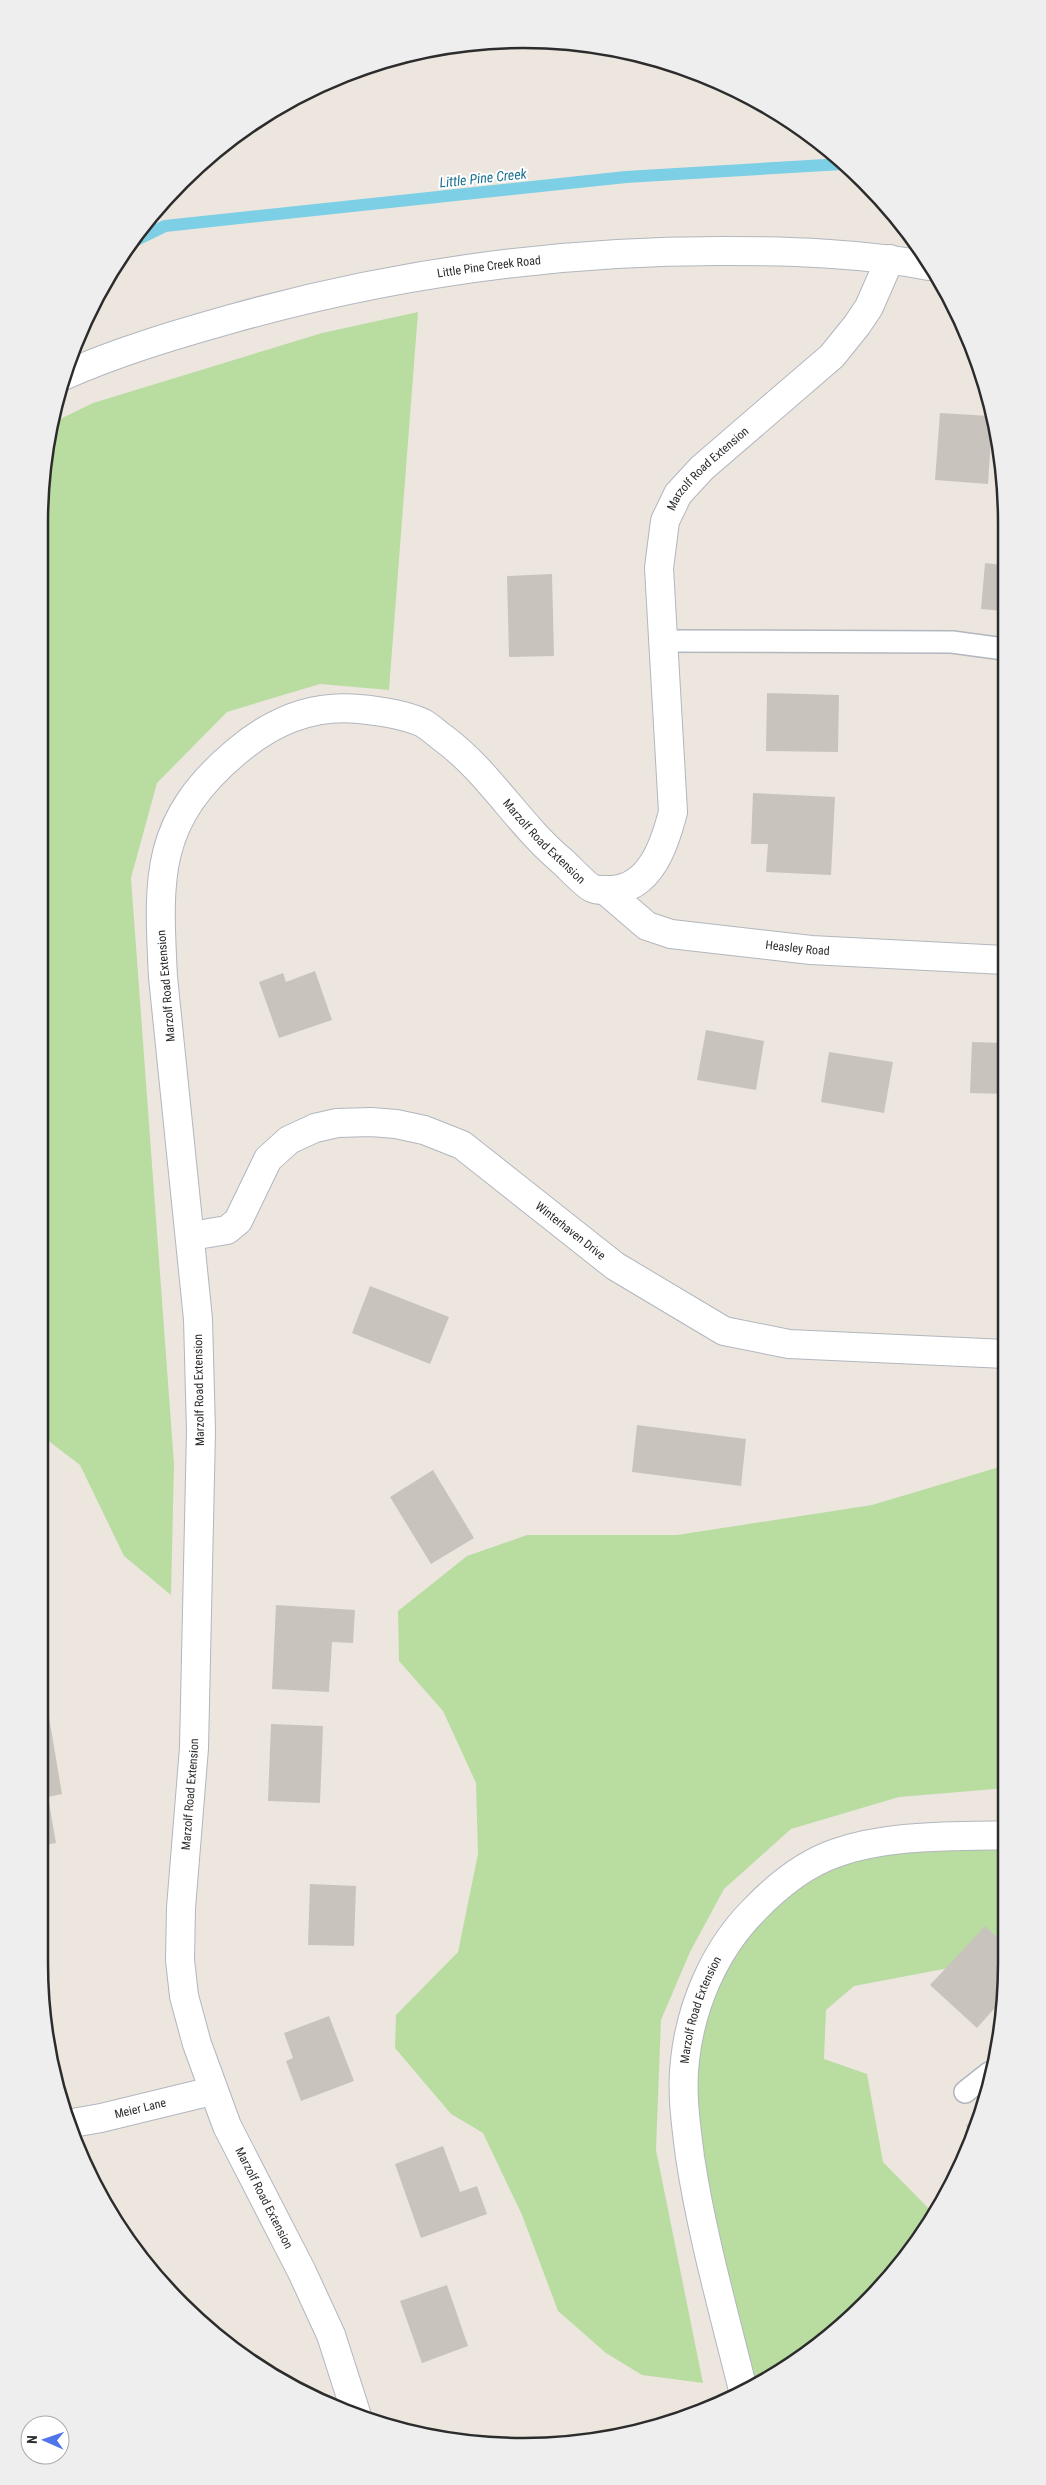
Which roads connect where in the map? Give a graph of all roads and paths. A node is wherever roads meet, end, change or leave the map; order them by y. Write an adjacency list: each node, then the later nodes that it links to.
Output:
1 (890, 259): 2 (street, Little Pine Creek Road); 3 (street, Little Pine Creek Road); 4 (street, Marzolf Road Extension)
2 (922, 265)
3 (72, 373)
4 (663, 642): 5 (lane); 6 (street, Marzolf Road Extension)
5 (998, 648)
6 (605, 890): 7 (street, Heasley Road); 8 (street, Marzolf Road Extension)
7 (998, 960)
8 (191, 1236): 9 (street, Winterhaven Drive); 12 (street, Marzolf Road Extension)
9 (998, 1354)
10 (998, 1835): 15 (street, Marzolf Road Extension)
11 (984, 2077): 13 (lane)
12 (212, 2090): 14 (street, Meier Lane); 16 (street, Marzolf Road Extension)
13 (965, 2092)
14 (76, 2122)
15 (741, 2384)
16 (354, 2406)

